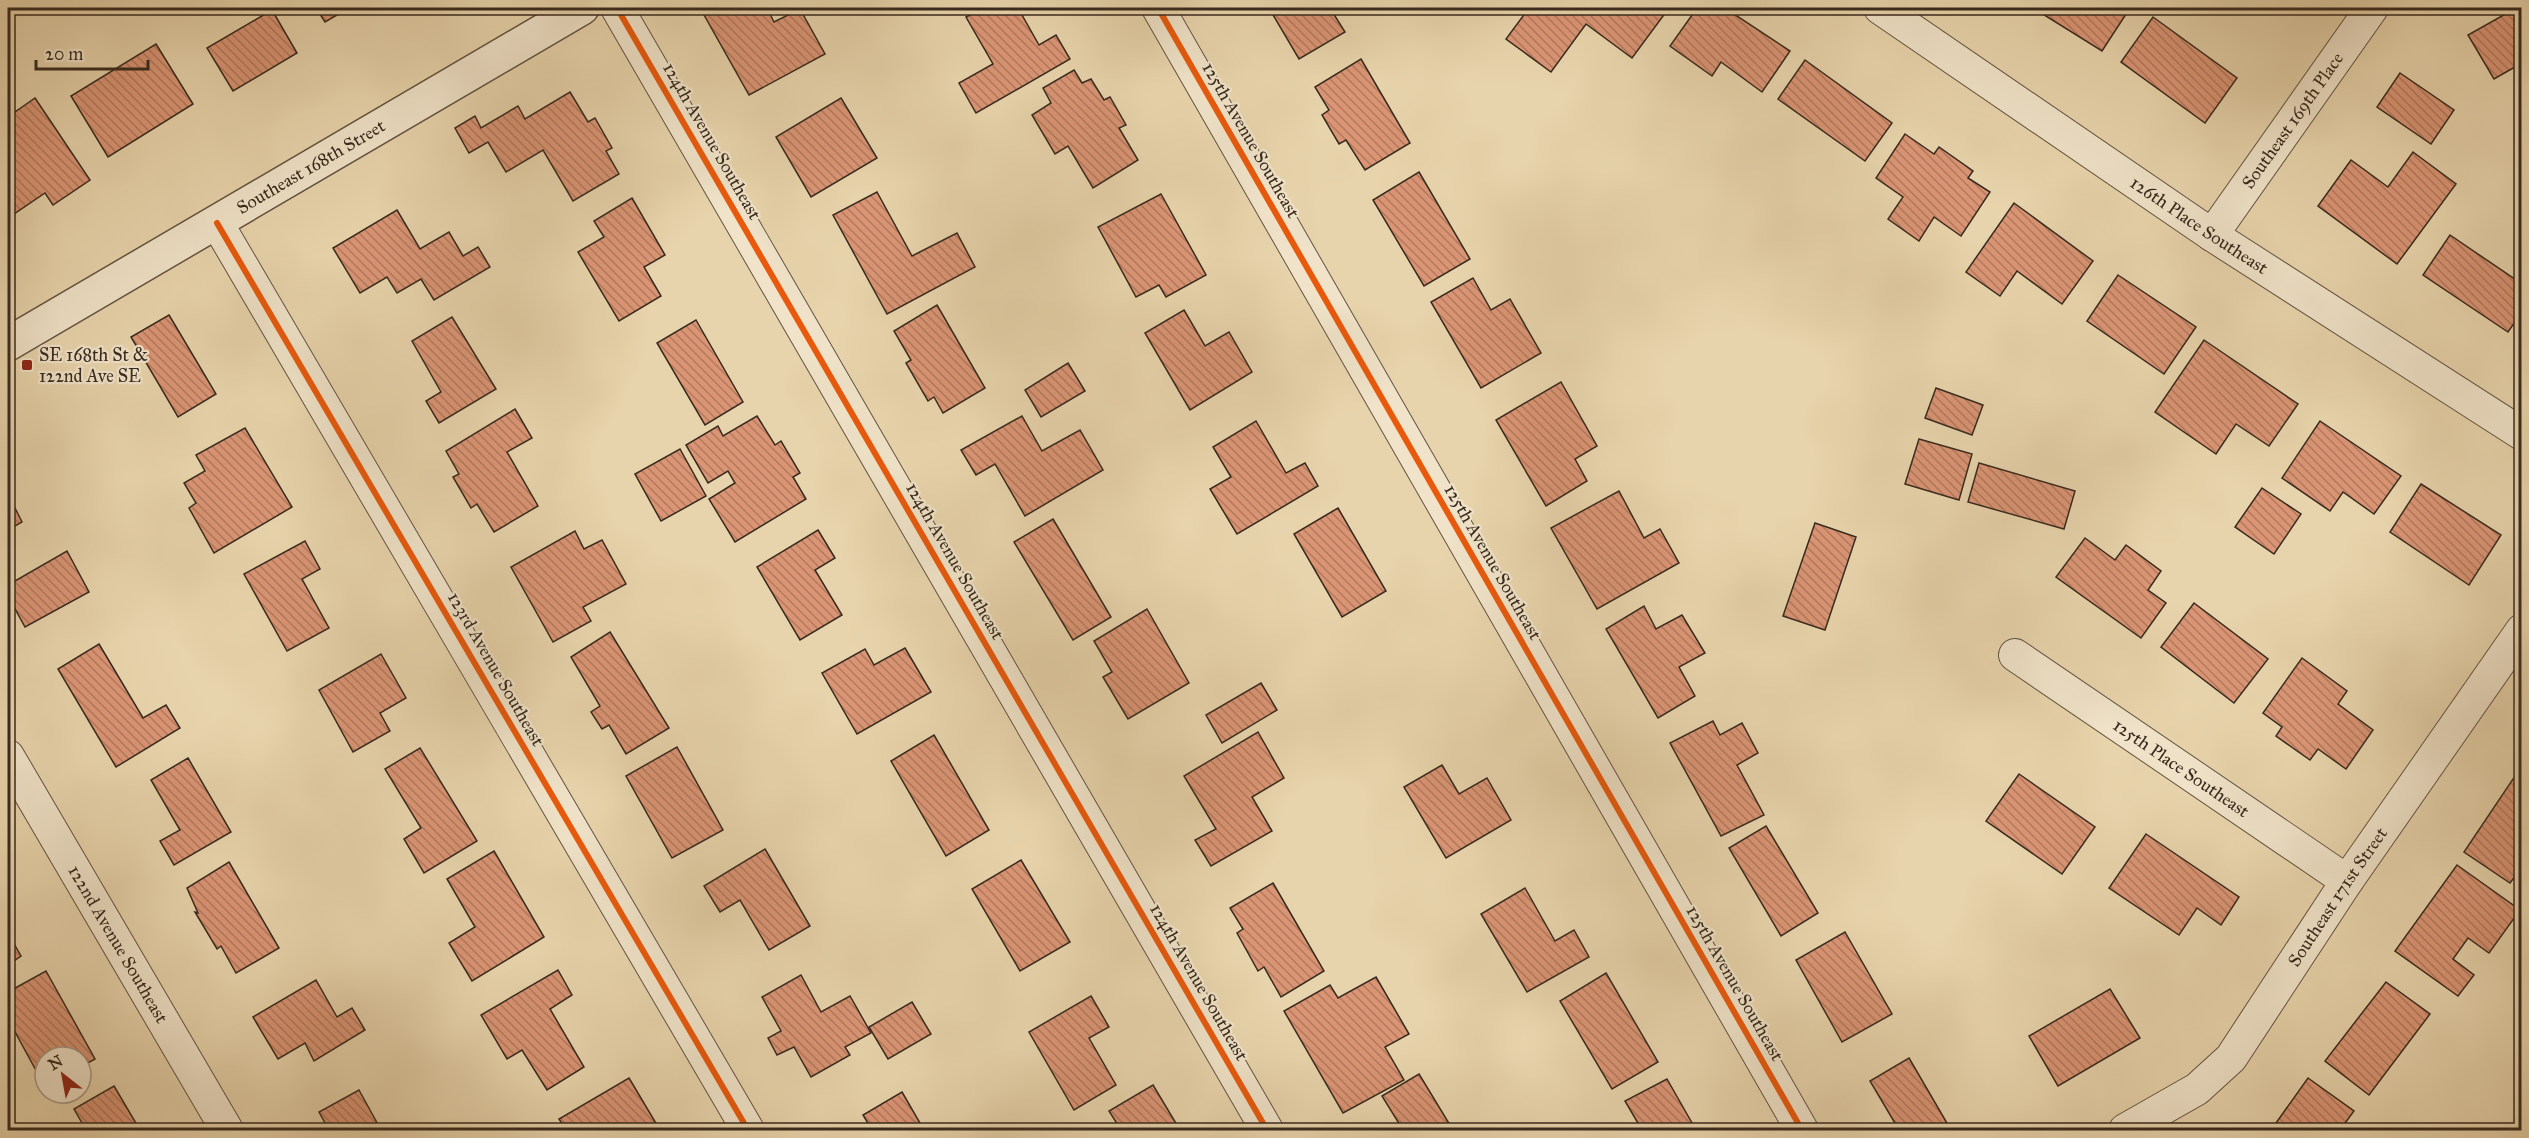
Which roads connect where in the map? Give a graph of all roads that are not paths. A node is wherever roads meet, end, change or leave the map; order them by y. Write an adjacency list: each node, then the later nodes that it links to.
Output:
1 (582, 8): 6 (street, Southeast 168th Street)
2 (617, 8): 16 (street, 124th Avenue Southeast)
3 (1158, 8): 17 (street, 125th Avenue Southeast)
4 (1880, 8): 7 (street, 126th Place Southeast)
5 (2372, 8): 7 (street, Southeast 169th Place)
6 (217, 223): 8 (street, Southeast 168th Street); 15 (street, 123rd Avenue Southeast)
7 (2212, 235): 9 (street, 126th Place Southeast)
8 (8, 344)
9 (2522, 434)
10 (2522, 630): 13 (street, Southeast 171st Street)
11 (2015, 655): 13 (street, 125th Place Southeast)
12 (8, 756): 14 (street, 122nd Avenue Southeast)
13 (2348, 881): 18 (street, Southeast 171st Street)
14 (227, 1131)
15 (748, 1131)
16 (1268, 1131)
17 (1802, 1131)
18 (2125, 1131)

